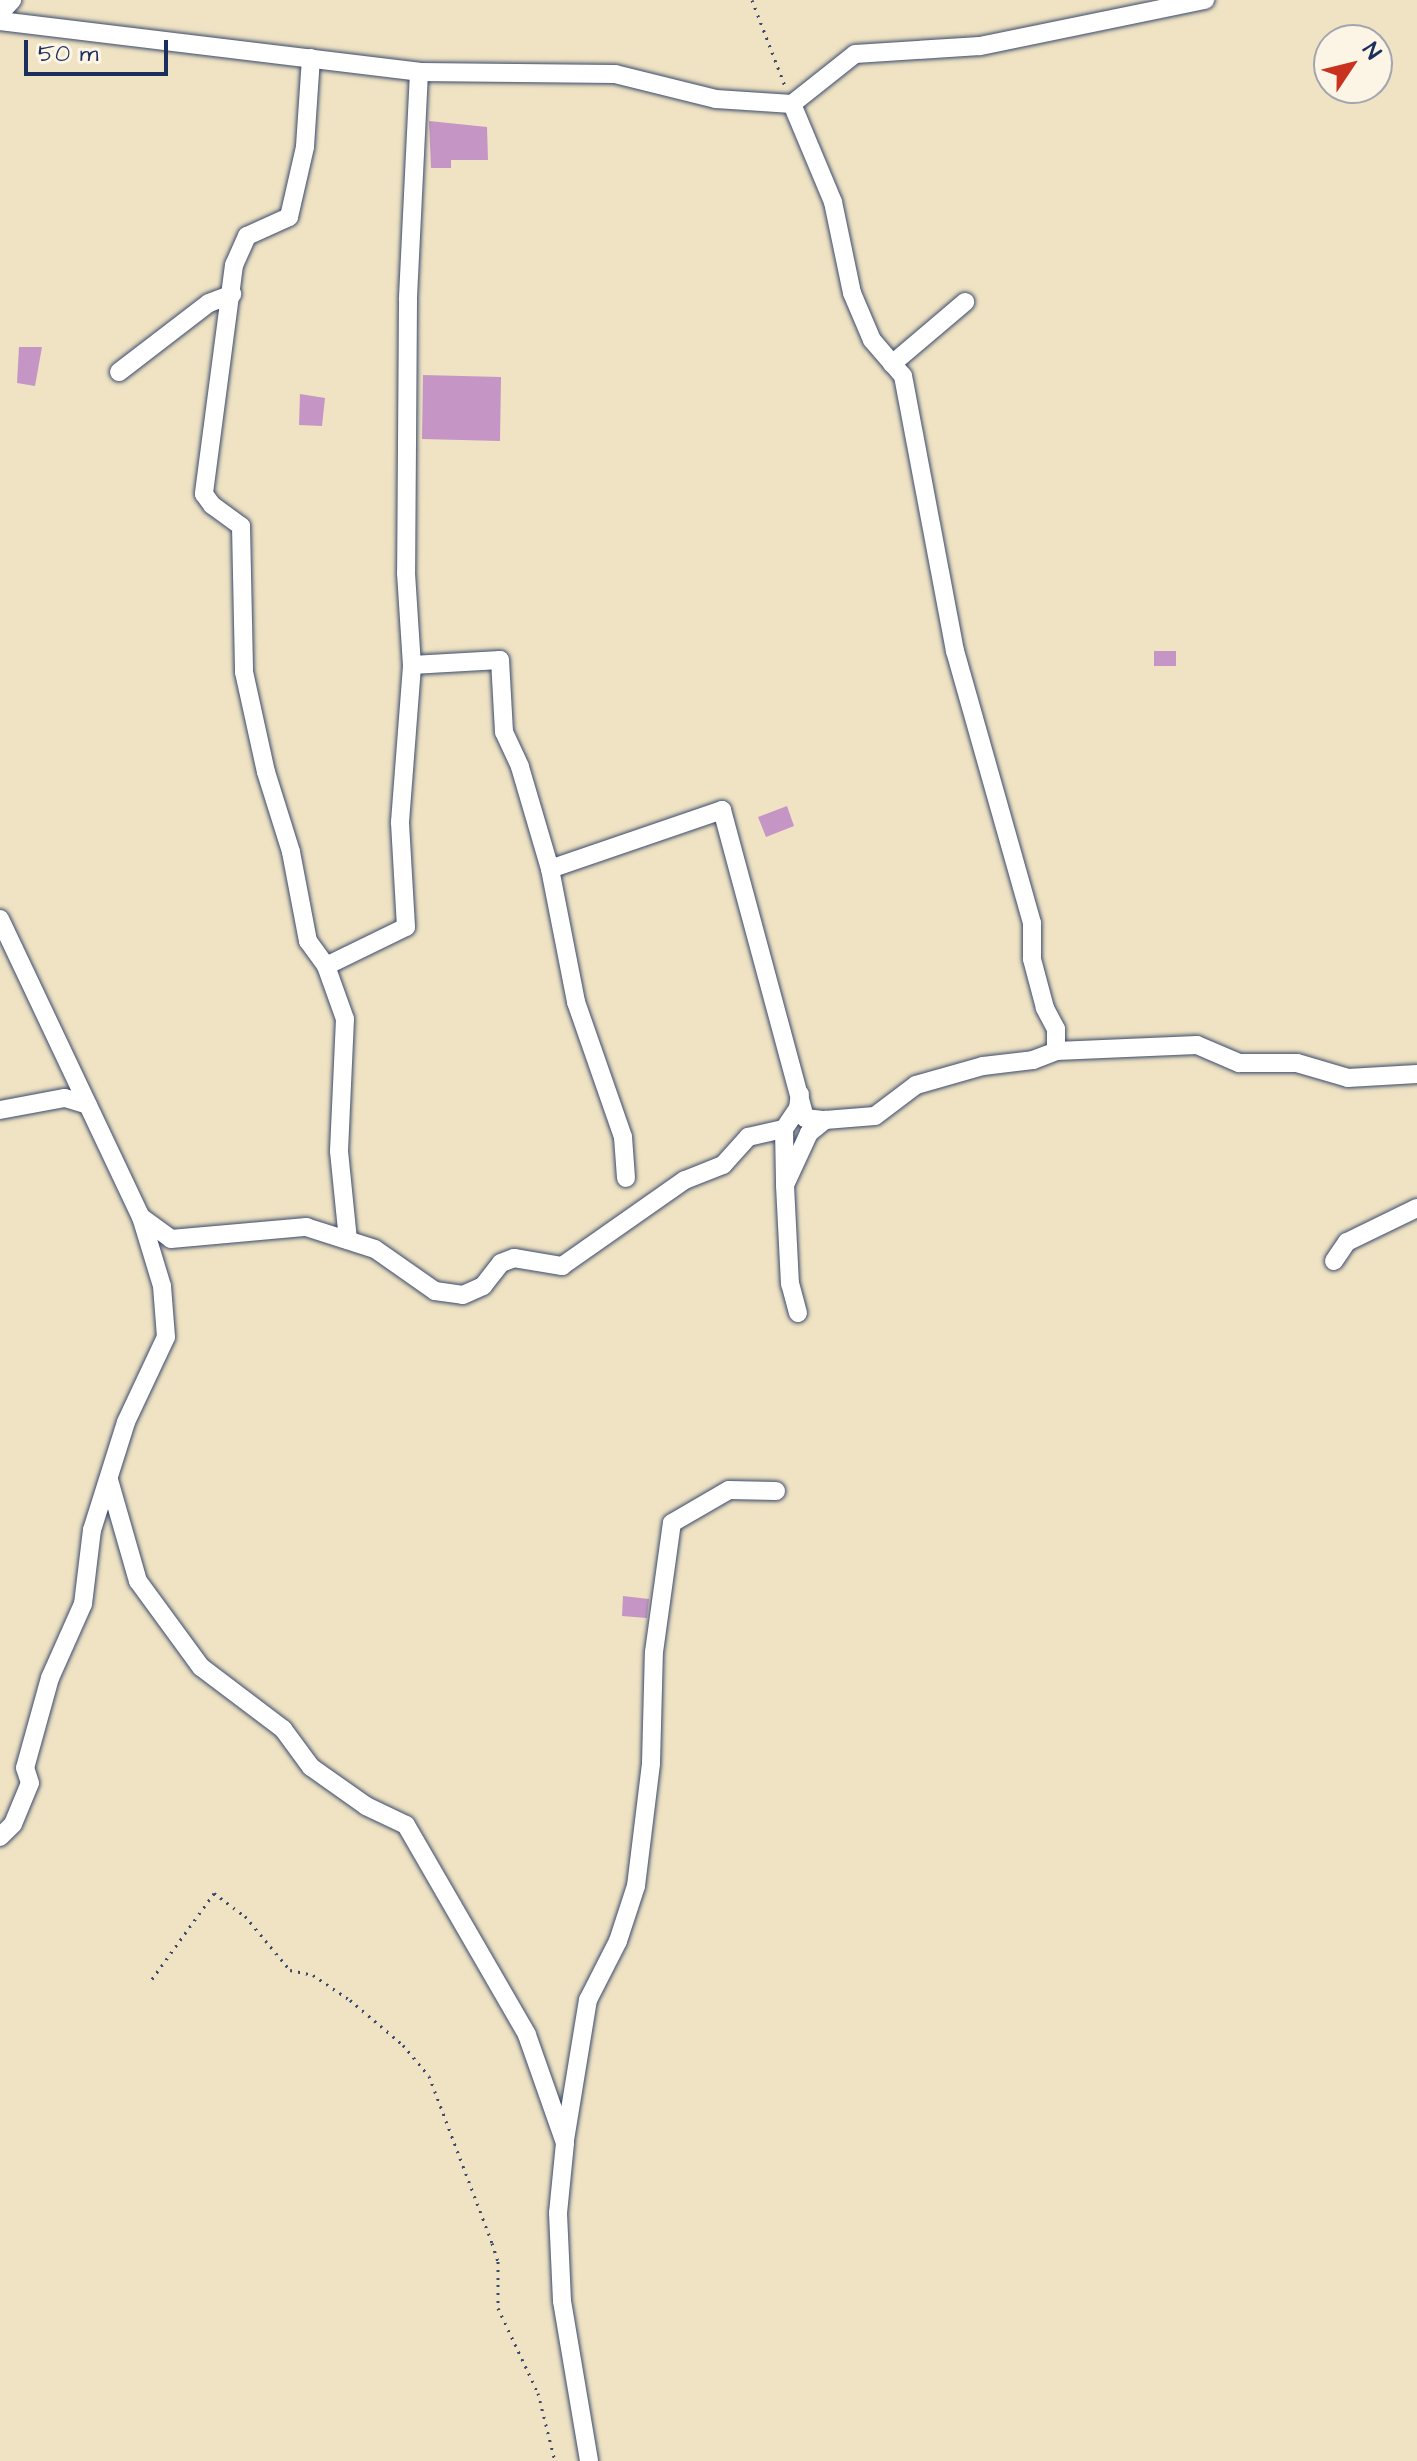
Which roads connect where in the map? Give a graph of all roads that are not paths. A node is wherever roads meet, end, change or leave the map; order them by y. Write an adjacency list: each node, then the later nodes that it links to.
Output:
1 (12, 0): 3 (street)
2 (1205, 0): 7 (street)
3 (0, 13)
4 (0, 21): 5 (street)
5 (311, 58): 6 (street); 8 (street)
6 (419, 72): 7 (street); 12 (street)
7 (792, 104): 10 (street)
8 (232, 294): 11 (street); 15 (street)
9 (965, 302): 10 (street)
10 (892, 364): 16 (street)
11 (119, 372)
12 (412, 665): 13 (street); 15 (street)
13 (550, 869): 18 (street); 23 (street)
14 (0, 919): 19 (street)
15 (326, 966): 27 (street)
16 (1056, 1051): 17 (street); 21 (street)
17 (1417, 1074)
18 (800, 1088): 21 (street); 22 (street)
19 (88, 1105): 20 (street); 26 (street)
20 (0, 1110)
21 (825, 1120): 24 (street)
22 (784, 1129): 24 (street); 27 (street)
23 (626, 1178)
24 (785, 1185): 29 (street)
25 (1417, 1208): 28 (street)
26 (141, 1217): 27 (street); 30 (street)
27 (348, 1240)
28 (1334, 1261)
29 (798, 1313)
30 (109, 1480): 32 (street); 33 (street)
31 (776, 1491): 33 (street)
32 (0, 1837)
33 (565, 2143): 34 (street)
34 (589, 2461)

